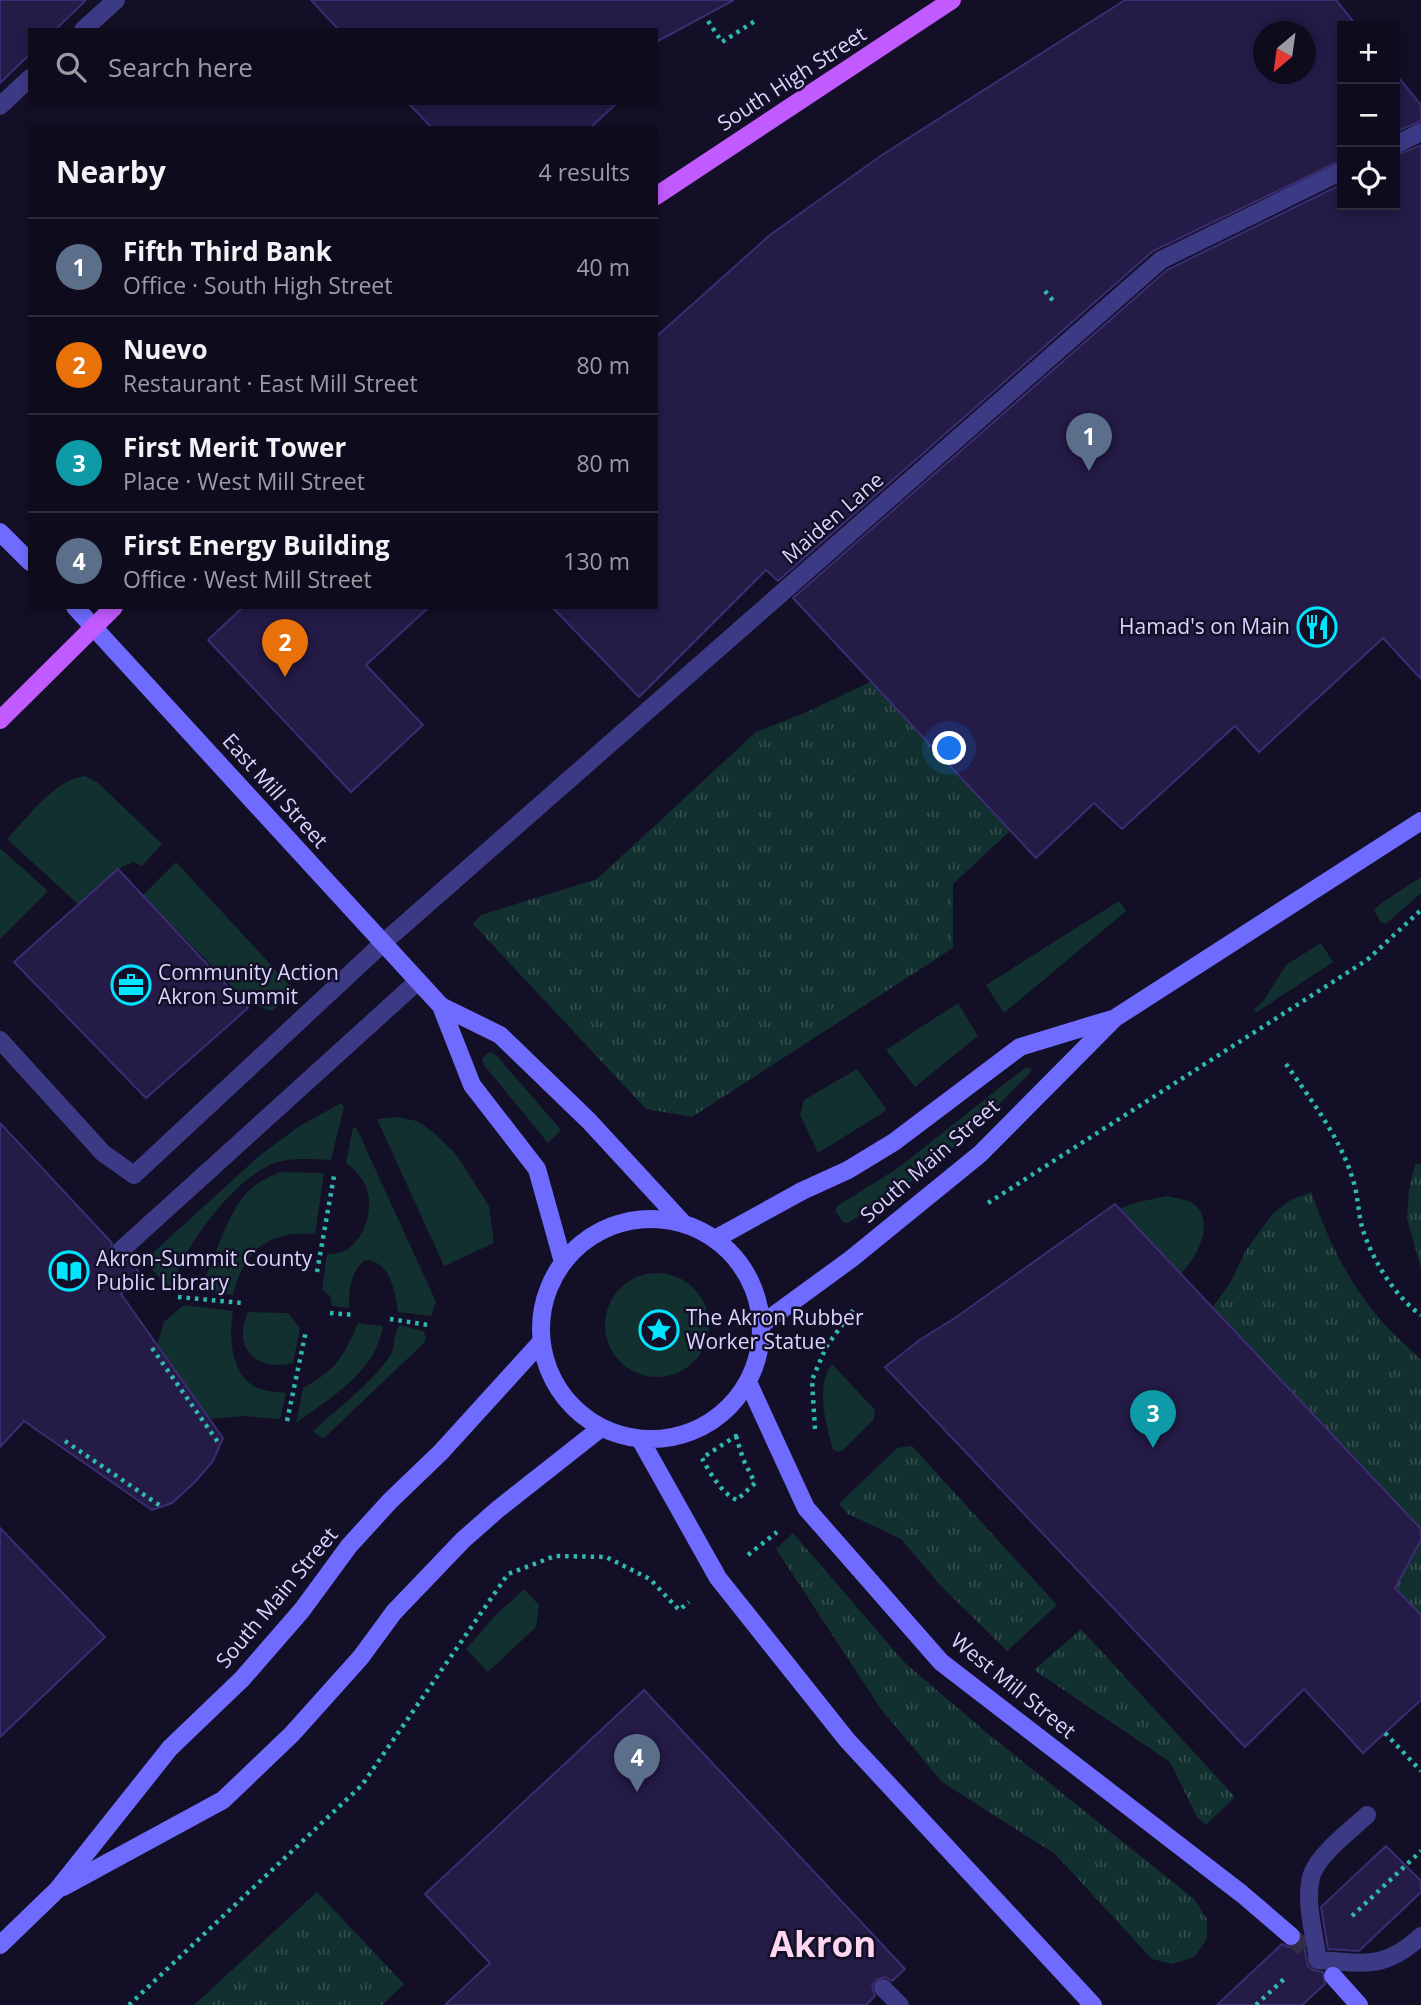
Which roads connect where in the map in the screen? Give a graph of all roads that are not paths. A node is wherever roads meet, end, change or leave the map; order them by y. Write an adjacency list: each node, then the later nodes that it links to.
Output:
1 (116, 0): 3 (lane)
2 (952, 0): 9 (main road, South High Street)
3 (85, 28)
4 (28, 80): 5 (lane)
5 (0, 106)
6 (1421, 132): 7 (lane)
7 (1400, 142)
8 (1337, 173): 17 (lane, Maiden Lane)
9 (658, 194)
10 (0, 532): 11 (main road)
11 (28, 560)
12 (77, 609): 14 (main road, East Mill Street)
13 (112, 609): 14 (main road)
14 (93, 626): 15 (main road); 17 (main road, East Mill Street)
15 (0, 720)
16 (1421, 821): 20 (main road, South Main Street)
17 (383, 943): 18 (main road, East Mill Street); 21 (lane, Maiden Lane)
18 (418, 981): 19 (main road, East Mill Street); 24 (lane)
19 (441, 1006): 22 (main road, East Mill Street); 25 (main road, East Mill Street)
20 (1115, 1018): 23 (main road, South Main Street); 26 (main road, South Main Street)
21 (0, 1040)
22 (684, 1224): 23 (main road); 25 (main road)
23 (715, 1239): 26 (main road)
24 (120, 1251)
25 (563, 1262): 27 (main road)
26 (762, 1324): 28 (main road)
27 (541, 1342): 29 (main road); 32 (main road, South Main Street)
28 (748, 1382): 30 (main road); 33 (main road, West Mill Street)
29 (601, 1428): 30 (main road); 32 (main road, South Main Street)
30 (640, 1439): 39 (main road)
31 (1367, 1815): 34 (lane)
32 (57, 1890): 35 (main road, South Main Street)
33 (1291, 1936)
34 (1421, 1936)
35 (0, 1945)
36 (1333, 1976): 40 (main road)
37 (883, 1988): 38 (lane)
38 (900, 2005)
39 (1094, 2005)
40 (1359, 2005)

